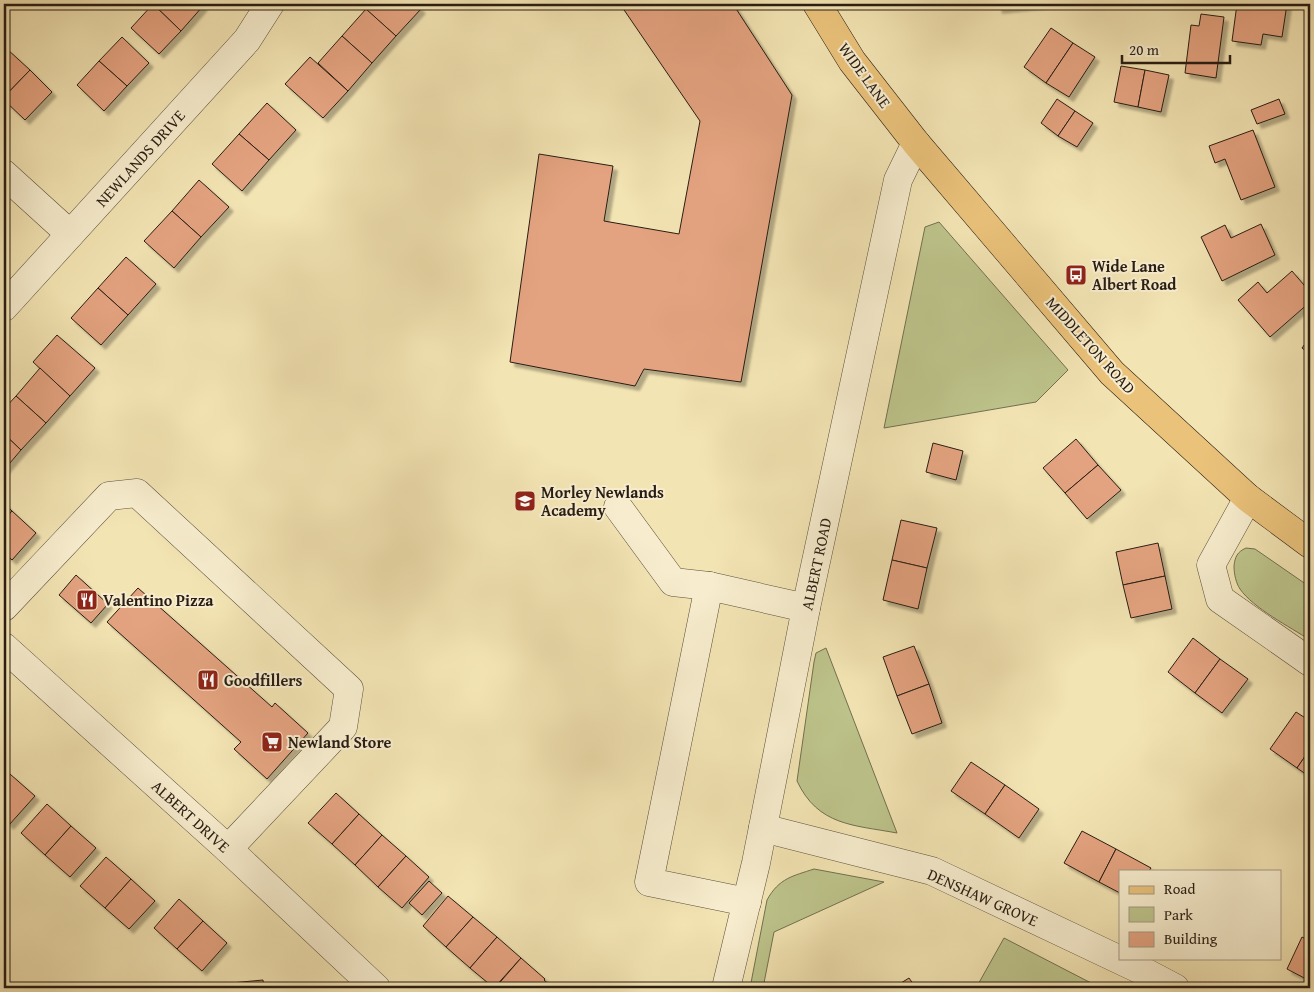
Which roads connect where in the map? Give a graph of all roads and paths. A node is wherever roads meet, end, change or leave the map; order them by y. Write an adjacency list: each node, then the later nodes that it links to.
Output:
1 (270, 4): 5 (street, NEWLANDS DRIVE)
2 (817, 4): 3 (main road, WIDE LANE)
3 (916, 143): 7 (main road, MIDDLETON ROAD); 12 (street, ALBERT ROAD)
4 (4, 174): 5 (street)
5 (70, 234): 6 (street, NEWLANDS DRIVE)
6 (4, 307)
7 (1248, 498): 9 (main road, MIDDLETON ROAD); 14 (street)
8 (618, 507): 10 (street)
9 (1310, 544)
10 (708, 586): 12 (street); 17 (street)
11 (4, 607): 16 (street)
12 (806, 608): 15 (street, ALBERT ROAD)
13 (4, 647): 16 (street, ALBERT DRIVE)
14 (1310, 662)
15 (763, 828): 17 (street, ALBERT ROAD); 18 (street, DENSHAW GROVE)
16 (228, 849): 19 (street, ALBERT DRIVE)
17 (746, 902): 20 (street, ALBERT ROAD)
18 (1135, 979): 21 (street, DENSHAW GROVE)
19 (376, 988)
20 (726, 988)
21 (1175, 988)

